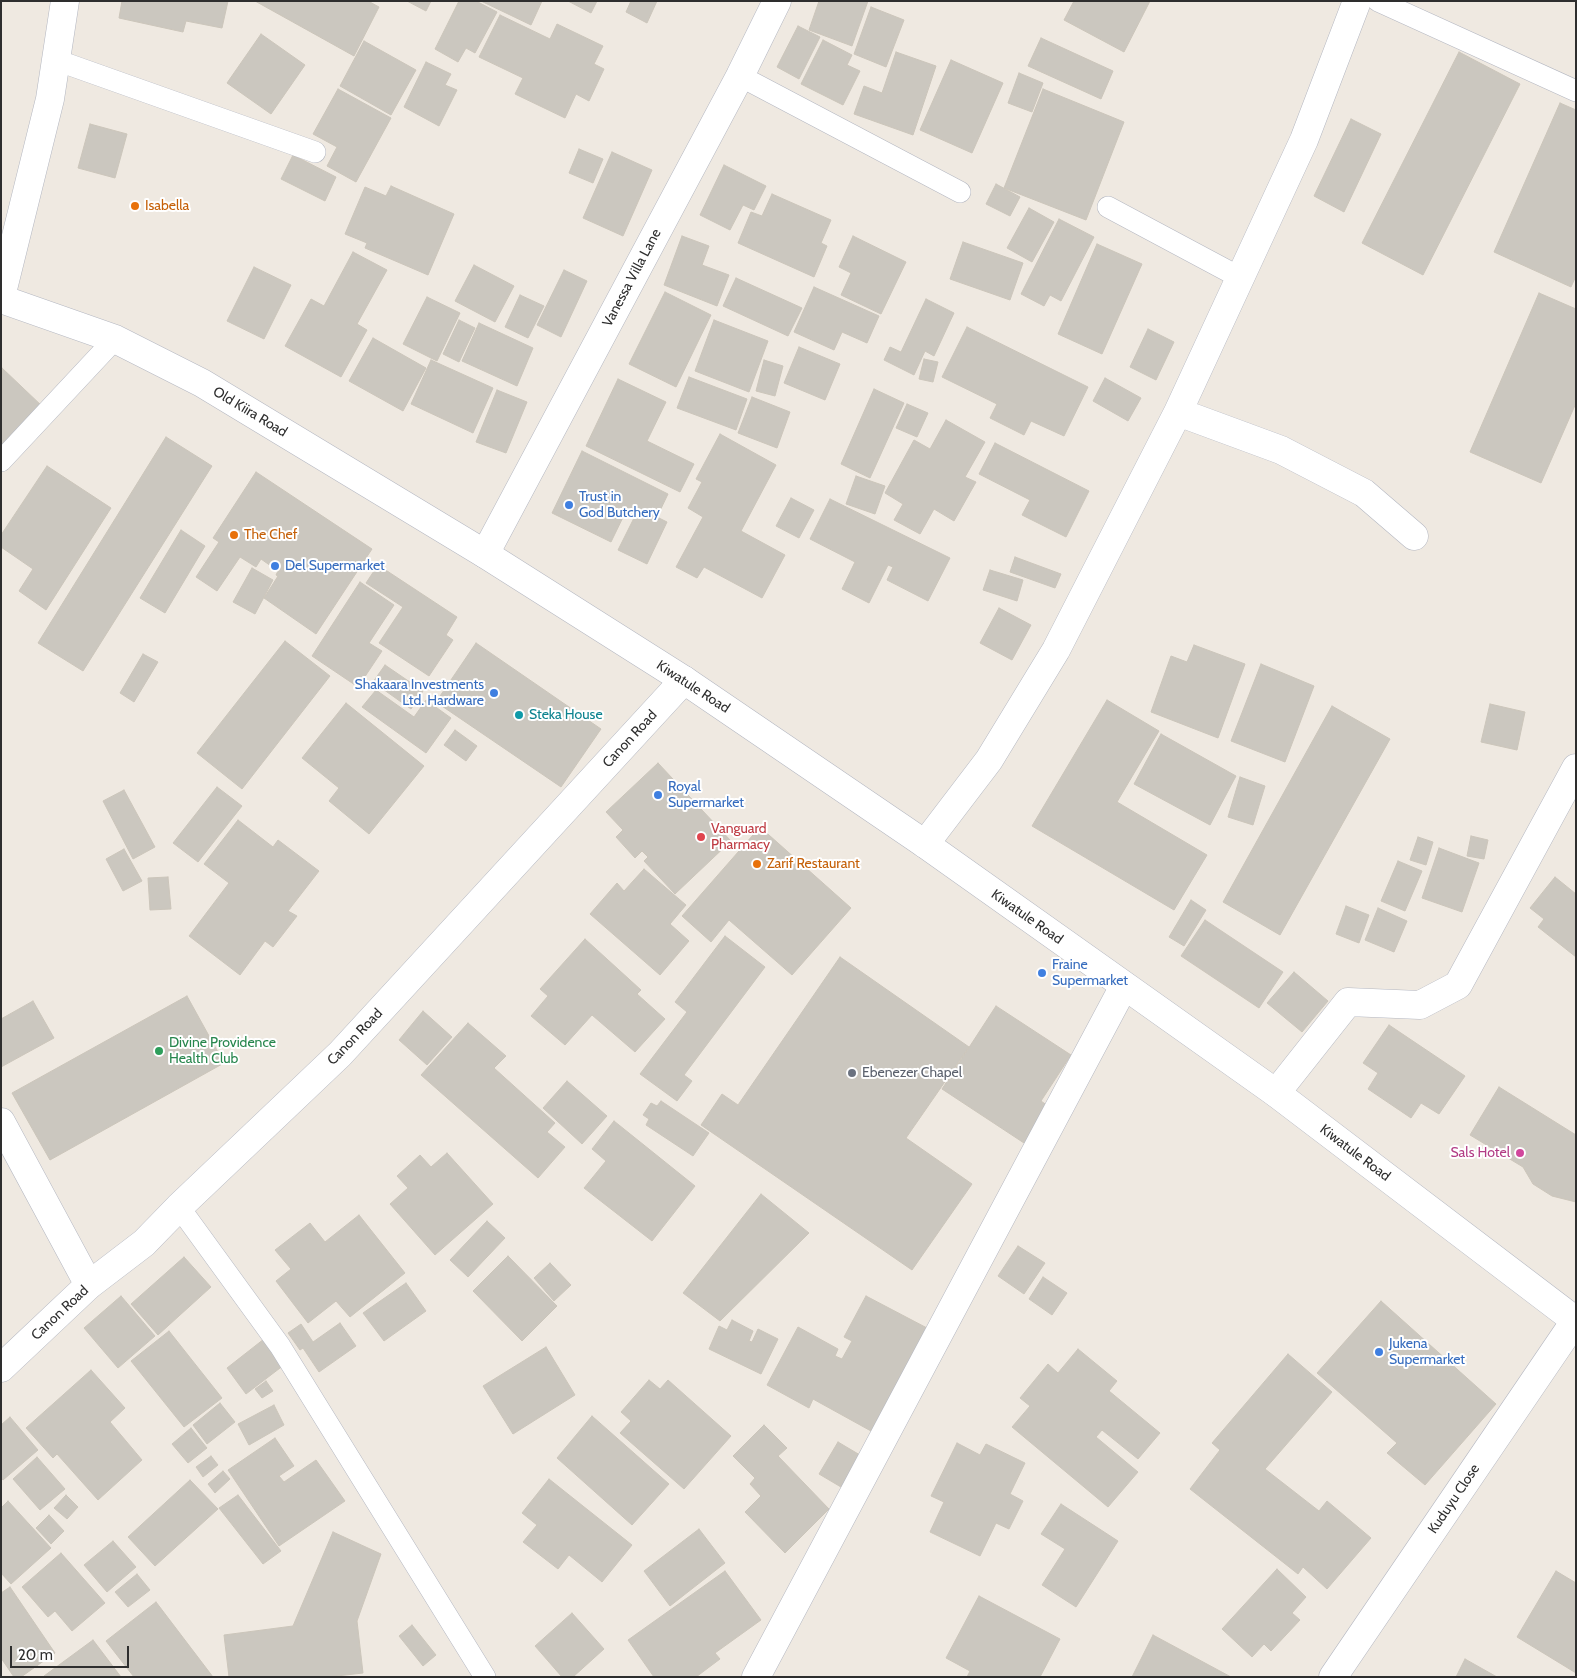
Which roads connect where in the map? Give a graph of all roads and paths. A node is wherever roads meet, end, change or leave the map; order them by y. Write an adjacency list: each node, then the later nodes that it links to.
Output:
1 (65, 1): 5 (street)
2 (777, 1): 6 (street, Vanessa Villa Lane)
3 (1357, 1): 11 (street)
4 (1378, 1): 7 (lane)
5 (56, 60): 8 (lane); 12 (street)
6 (740, 76): 9 (lane); 17 (street, Vanessa Villa Lane)
7 (1576, 91)
8 (315, 152)
9 (960, 192)
10 (1108, 207): 11 (lane)
11 (1240, 277): 14 (street)
12 (1, 298): 13 (street, Old Kiira Road)
13 (115, 339): 15 (lane); 17 (street, Old Kiira Road)
14 (1178, 412): 16 (street); 20 (street)
15 (1, 461)
16 (1414, 536)
17 (485, 554): 18 (street, Kiwatule Road)
18 (684, 680): 20 (street, Kiwatule Road); 24 (street, Canon Road)
19 (1576, 768): 22 (street)
20 (925, 844): 21 (street, Kiwatule Road)
21 (1124, 986): 22 (street, Kiwatule Road); 29 (street)
22 (1276, 1093): 26 (street, Kiwatule Road)
23 (1, 1122): 25 (street)
24 (178, 1207): 25 (street, Canon Road); 28 (lane)
25 (89, 1285): 27 (street, Canon Road)
26 (1575, 1321): 30 (street, Kuduyu Close)
27 (1, 1368)
28 (485, 1677)
29 (756, 1677)
30 (1332, 1677)

